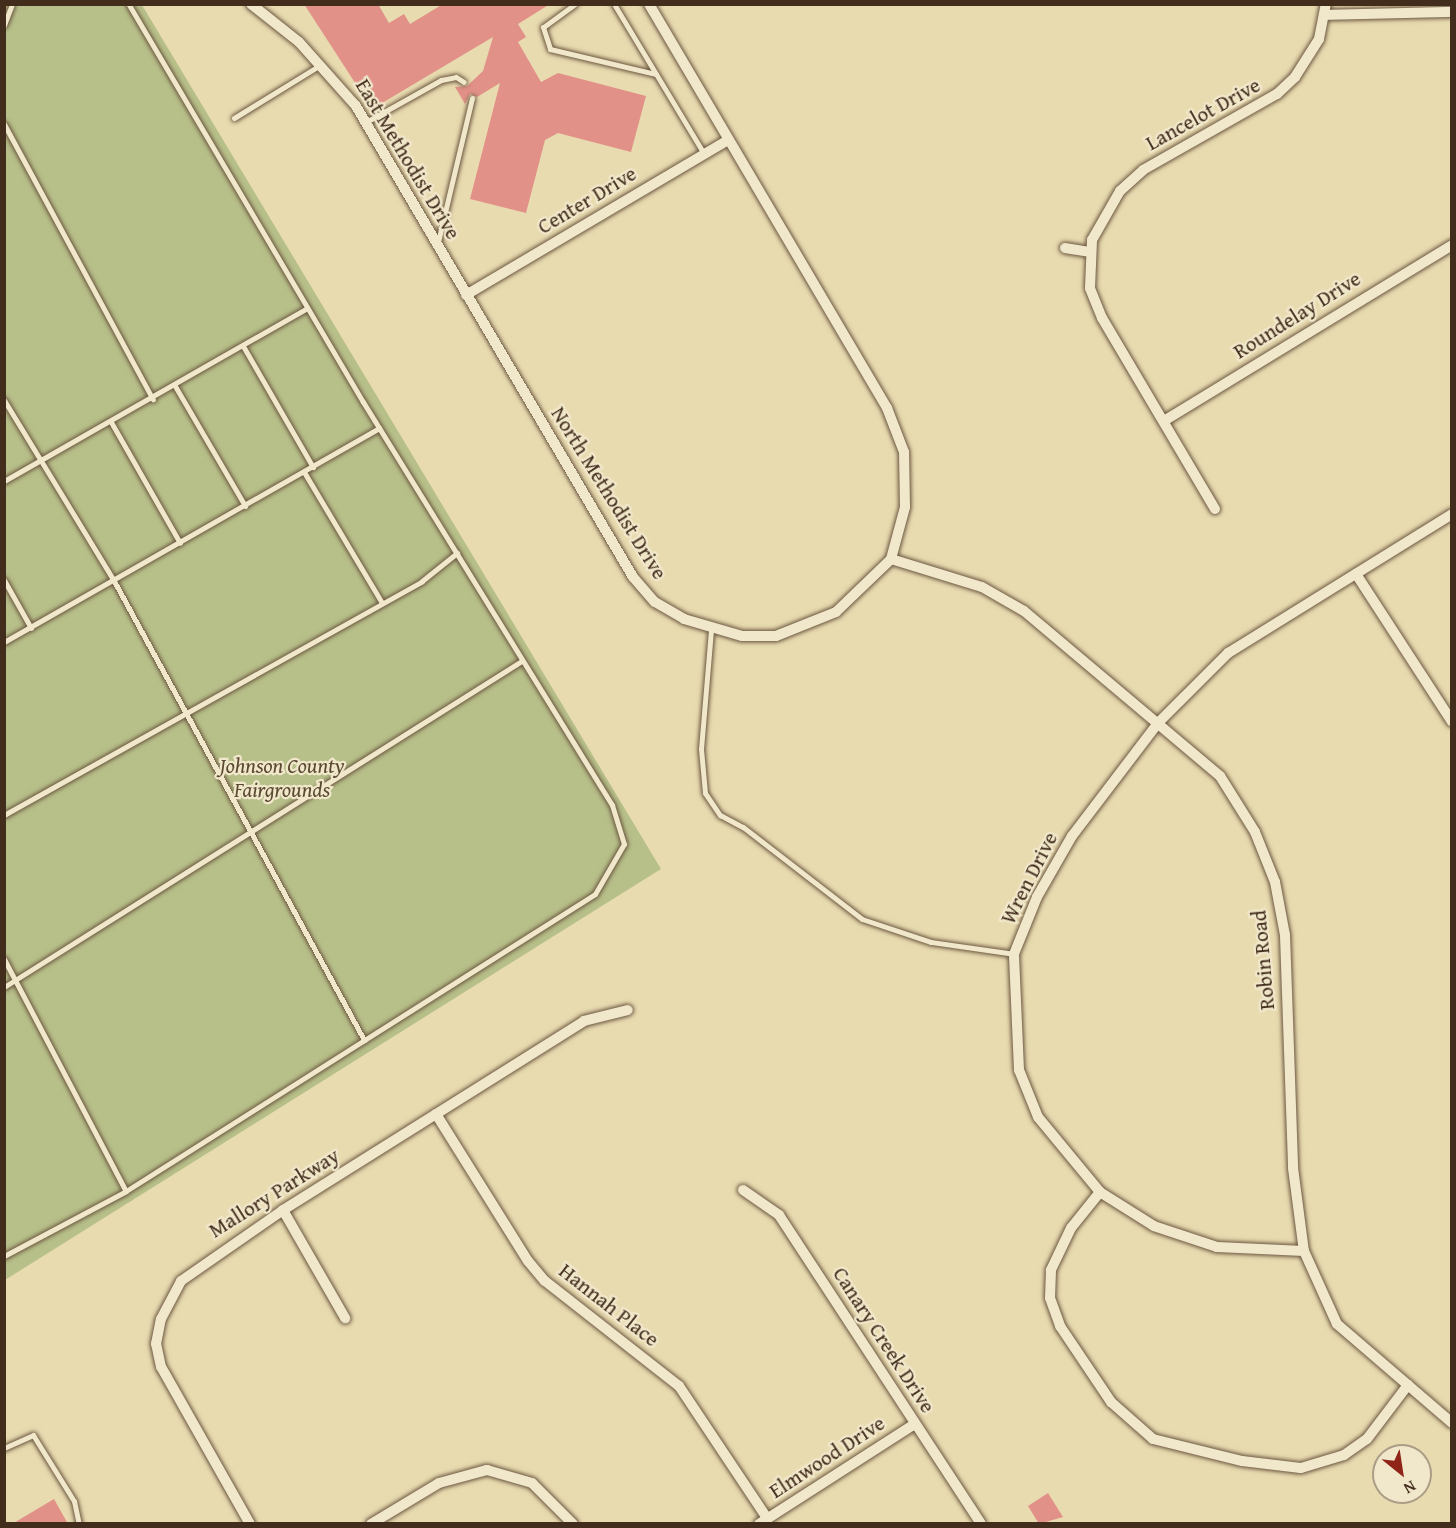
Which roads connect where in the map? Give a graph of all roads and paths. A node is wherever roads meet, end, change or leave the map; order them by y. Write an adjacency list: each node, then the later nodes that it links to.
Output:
1 (12, 4): 9 (lane)
2 (129, 4): 24 (lane)
3 (251, 4): 10 (street, East Methodist Drive)
4 (575, 4): 11 (lane)
5 (614, 4): 11 (lane)
6 (649, 4): 17 (street)
7 (1326, 10): 8 (street); 22 (street, Lancelot Drive)
8 (1452, 12)
9 (4, 25)
10 (322, 64): 14 (lane); 15 (street, East Methodist Drive)
11 (656, 74): 18 (lane)
12 (464, 82): 15 (lane)
13 (472, 98): 19 (lane)
14 (234, 118)
15 (366, 122): 19 (street, East Methodist Drive)
16 (4, 124): 27 (lane)
17 (728, 140): 18 (street, Center Drive); 41 (street)
18 (704, 154): 23 (street, Center Drive)
19 (437, 244): 23 (street, East Methodist Drive)
20 (1452, 245): 29 (street, Roundelay Drive)
21 (1065, 248): 22 (street)
22 (1090, 252): 29 (street, Lancelot Drive)
23 (466, 295): 47 (street, North Methodist Drive)
24 (308, 308): 25 (lane); 31 (lane)
25 (243, 346): 26 (lane); 33 (lane)
26 (175, 386): 27 (lane); 36 (lane)
27 (153, 399): 30 (lane)
28 (4, 400): 32 (lane)
29 (1164, 421): 37 (street, Lancelot Drive)
30 (111, 422): 32 (lane); 39 (lane)
31 (379, 428): 33 (lane); 40 (lane)
32 (40, 461): 35 (lane); 44 (lane)
33 (313, 466): 34 (lane)
34 (304, 472): 36 (lane); 45 (lane)
35 (4, 481)
36 (245, 506): 39 (lane)
37 (1215, 509)
38 (1452, 514): 42 (street, Wren Drive)
39 (180, 543): 44 (lane)
40 (457, 553): 45 (lane); 49 (lane)
41 (891, 559): 47 (street, North Methodist Drive); 52 (street, Robin Road)
42 (1356, 574): 51 (street); 52 (street, Wren Drive)
43 (4, 580): 46 (lane)
44 (114, 581): 46 (lane); 50 (lane)
45 (382, 603): 50 (lane)
46 (31, 628): 48 (lane)
47 (711, 630): 55 (lane)
48 (4, 642)
49 (520, 662): 54 (lane); 60 (lane)
50 (186, 713): 53 (lane); 54 (lane)
51 (1450, 717)
52 (1159, 722): 55 (street, Wren Drive); 66 (street, Robin Road)
53 (4, 815)
54 (252, 831): 57 (lane); 60 (lane)
55 (1014, 954): 64 (street, Wren Drive)
56 (4, 959): 57 (lane)
57 (16, 979): 58 (lane); 62 (lane)
58 (4, 987)
59 (628, 1010): 61 (street, Mallory Parkway)
60 (364, 1040): 62 (lane)
61 (436, 1114): 65 (street, Mallory Parkway); 73 (street, Hannah Place)
62 (126, 1191): 67 (lane)
63 (743, 1191): 71 (street, Canary Creek Drive)
64 (1100, 1192): 66 (street, Wren Drive); 69 (street)
65 (283, 1210): 68 (street); 75 (street, Mallory Parkway)
66 (1304, 1251): 69 (street, Robin Road)
67 (4, 1256)
68 (345, 1318)
69 (1408, 1385): 70 (street, Robin Road)
70 (1452, 1423)
71 (915, 1424): 73 (street, Elmwood Drive); 78 (street, Canary Creek Drive)
72 (4, 1448): 74 (lane)
73 (763, 1521)
74 (79, 1524)
75 (250, 1524)
76 (371, 1524): 77 (street)
77 (573, 1524)
78 (981, 1524)

